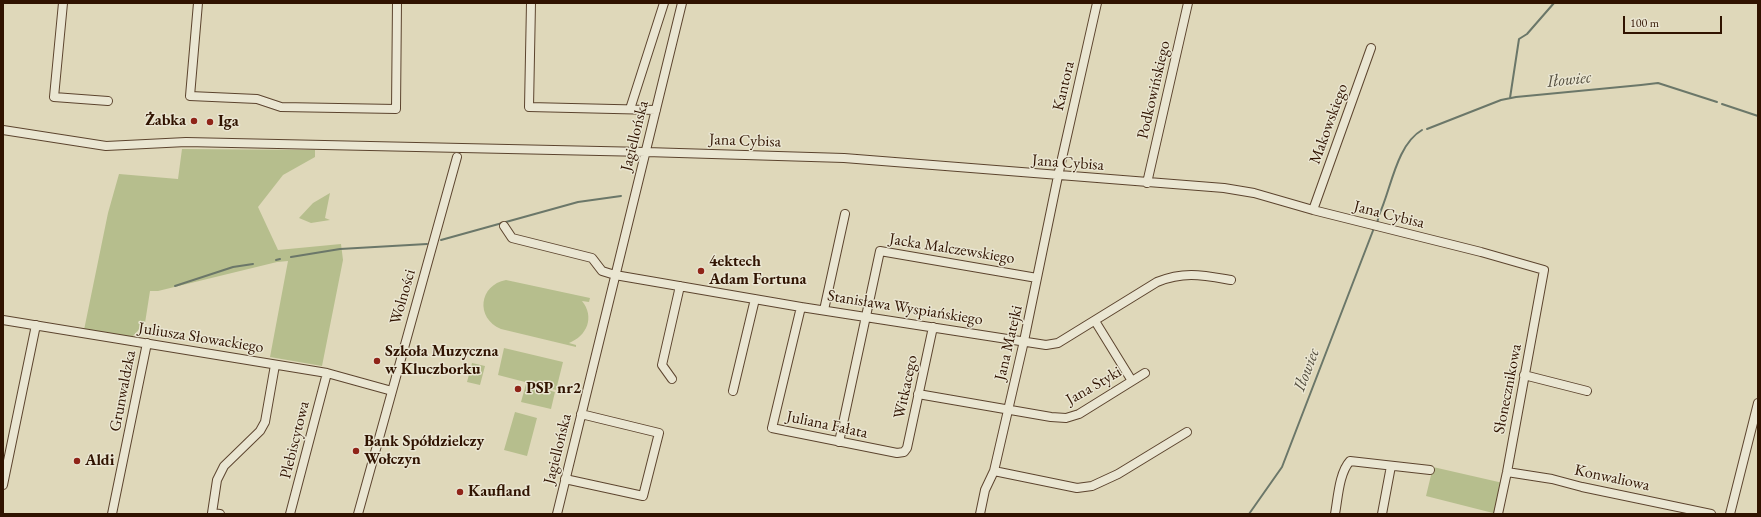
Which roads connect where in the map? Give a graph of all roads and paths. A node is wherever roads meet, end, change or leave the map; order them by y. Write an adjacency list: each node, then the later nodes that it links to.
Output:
1 (62, 3): 10 (street)
2 (198, 3): 3 (street)
3 (396, 3)
4 (531, 3): 11 (street)
5 (664, 3): 11 (street)
6 (682, 3): 12 (street, Jagiellońska)
7 (1097, 3): 16 (street, Kantora)
8 (1188, 3): 17 (street, Podkowińskiego)
9 (1371, 48): 18 (street, Makowskiego)
10 (108, 101)
11 (630, 109): 12 (street)
12 (656, 110): 14 (street, Jagiellońska)
13 (3, 130): 14 (street, Jana Cybisa)
14 (646, 152): 16 (street, Jana Cybisa); 22 (street, Jagiellońska)
15 (457, 157): 42 (street, Wolności)
16 (1058, 176): 17 (street, Jana Cybisa); 23 (street, Jana Matejki)
17 (1147, 183): 18 (street, Jana Cybisa)
18 (1313, 210): 21 (street, Jana Cybisa)
19 (845, 214): 28 (street)
20 (504, 226): 22 (street)
21 (1544, 270): 39 (street, Słonecznikowa)
22 (616, 275): 25 (street, Stanisława Wyspiańskiego); 48 (street, Jagiellońska)
23 (1037, 278): 29 (street, Jacka Malczewskiego); 34 (street, Jana Matejki)
24 (1231, 280): 31 (street, Stanisława Wyspiańskiego)
25 (680, 286): 26 (street, Stanisława Wyspiańskiego); 40 (street)
26 (754, 299): 27 (street, Stanisława Wyspiańskiego); 43 (street)
27 (801, 307): 28 (street, Stanisława Wyspiańskiego); 50 (street, Juliana Fałata)
28 (824, 310): 29 (street, Stanisława Wyspiańskiego)
29 (866, 316): 33 (street, Stanisława Wyspiańskiego); 50 (street)
30 (3, 320): 32 (street, Juliusza Słowackiego)
31 (1095, 321): 34 (street, Stanisława Wyspiańskiego); 41 (street)
32 (36, 325): 35 (street, Juliusza Słowackiego); 57 (street)
33 (933, 327): 34 (street, Stanisława Wyspiańskiego); 45 (street, Witkacego)
34 (1024, 341): 47 (street, Jana Matejki)
35 (147, 343): 36 (street, Juliusza Słowackiego); 58 (street, Grunwaldzka)
36 (275, 365): 37 (street, Juliusza Słowackiego); 59 (street)
37 (327, 373): 42 (street, Juliusza Słowackiego); 60 (street, Plebiscytowa)
38 (1145, 373): 41 (street, Jana Styki)
39 (1524, 375): 44 (street); 55 (street, Słonecznikowa)
40 (672, 379)
41 (1132, 381): 47 (street, Jana Styki)
42 (392, 391): 61 (street, Wolności)
43 (733, 391)
44 (1587, 391)
45 (918, 394): 47 (street, Jana Styki); 51 (street, Witkacego)
46 (1758, 403): 68 (street)
47 (1008, 409): 54 (street, Jana Matejki)
48 (581, 414): 56 (street, Jagiellońska); 56 (street)
49 (1187, 432): 54 (street)
50 (839, 442): 51 (street, Juliana Fałata)
51 (904, 452)
52 (1391, 466): 53 (street); 64 (street); 65 (street)
53 (1430, 470)
54 (994, 471): 63 (street, Jana Matejki)
55 (1507, 472): 66 (street, Słonecznikowa); 67 (street, Konwaliowa)
56 (565, 479): 62 (street, Jagiellońska)
57 (3, 485)
58 (112, 514)
59 (220, 514)
60 (290, 514)
61 (358, 514)
62 (557, 514)
63 (980, 514)
64 (1335, 514)
65 (1382, 514)
66 (1498, 514)
67 (1711, 514)
68 (1730, 514)

